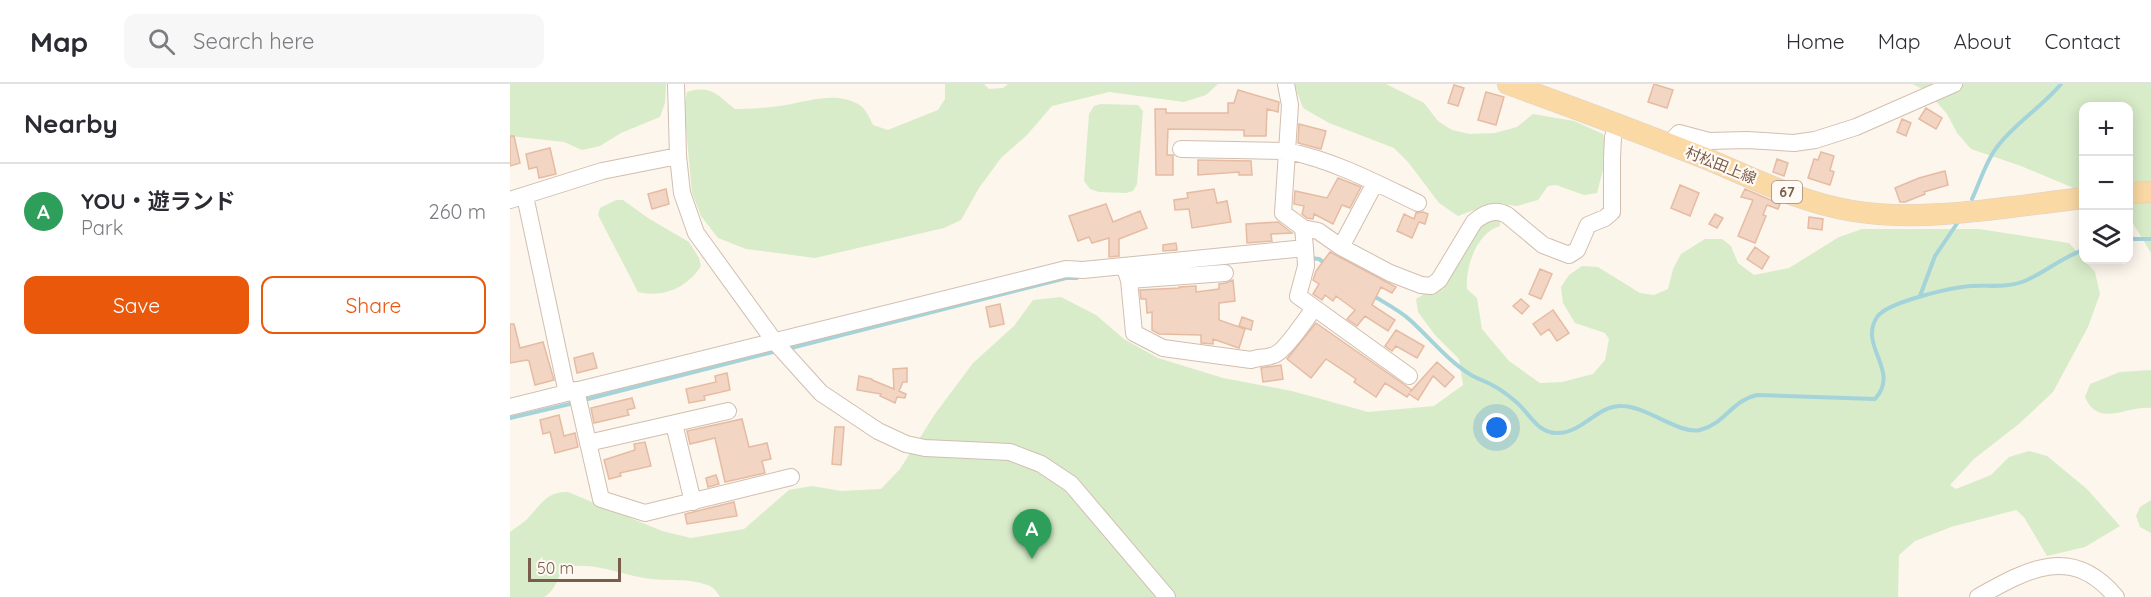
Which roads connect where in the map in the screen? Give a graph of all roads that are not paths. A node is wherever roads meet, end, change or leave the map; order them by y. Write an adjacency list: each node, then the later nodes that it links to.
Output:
1 (676, 84): 9 (street)
2 (1286, 84): 8 (street)
3 (1508, 84): 5 (main road, 村松田上線 / 67)
4 (1954, 84): 6 (street)
5 (1618, 123): 6 (main road, 村松田上線 / 67); 17 (street)
6 (1669, 144): 14 (main road, 村松田上線 / 67)
7 (1181, 149): 8 (street)
8 (1287, 151): 10 (street); 16 (street)
9 (678, 156): 13 (street); 22 (street)
10 (1375, 183): 15 (street); 17 (street)
11 (2151, 192): 12 (main road)
12 (2133, 193)
13 (518, 198): 24 (street)
14 (2079, 199)
15 (1418, 202)
16 (1303, 228): 17 (street); 18 (street)
17 (1341, 247)
18 (1305, 248): 19 (street); 21 (street)
19 (1127, 273): 20 (street); 21 (street); 22 (street)
20 (1225, 273)
21 (1314, 308): 23 (street)
22 (775, 342): 24 (street); 31 (street)
23 (1409, 376)
24 (572, 391): 25 (street); 28 (street)
25 (510, 407)
26 (728, 411): 27 (street)
27 (674, 424): 28 (street); 30 (street)
28 (588, 443): 30 (street)
29 (791, 477): 30 (street)
30 (693, 502)
31 (1167, 597)
32 (1978, 597): 33 (street)
33 (2116, 597)

